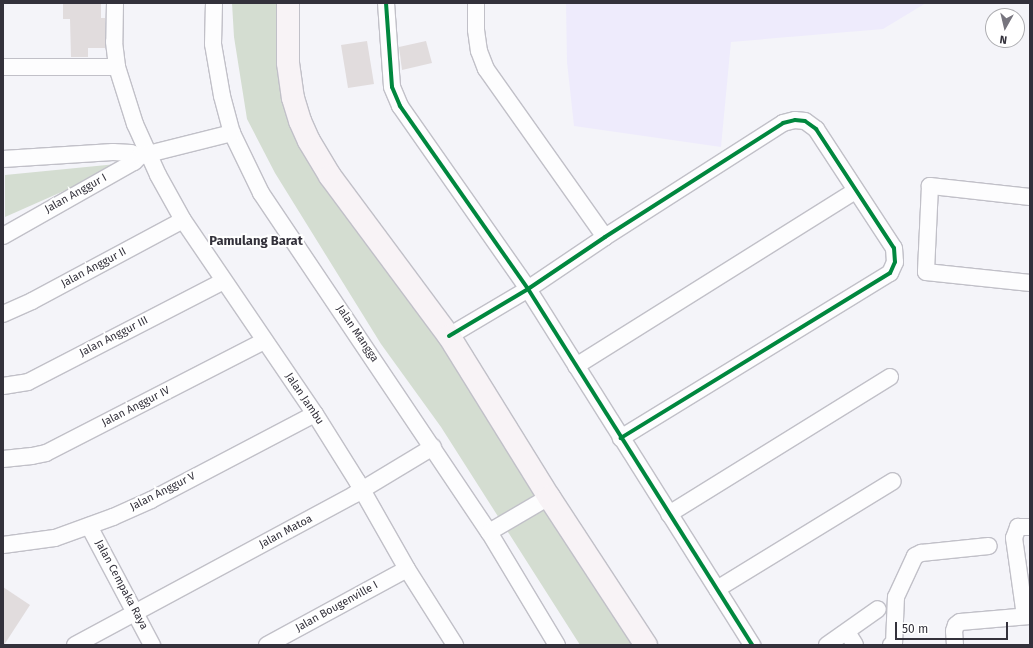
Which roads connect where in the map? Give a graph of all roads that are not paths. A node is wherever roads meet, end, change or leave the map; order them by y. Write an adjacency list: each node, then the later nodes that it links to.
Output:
1 (115, 3): 7 (street, Jalan Jambu)
2 (214, 3): 8 (street, Jalan Mangga)
3 (288, 3): 20 (street)
4 (386, 3): 18 (street)
5 (476, 3): 15 (street)
6 (3, 66): 7 (street)
7 (116, 67): 9 (street, Jalan Jambu)
8 (232, 133): 9 (street); 27 (street, Jalan Mangga)
9 (145, 155): 10 (street); 13 (street, Jalan Jambu); 14 (street, Jalan Anggur I)
10 (3, 159)
11 (855, 191): 15 (street); 22 (street); 26 (street)
12 (1030, 197): 17 (street)
13 (184, 220): 16 (street, Jalan Jambu); 19 (street, Jalan Anggur II)
14 (3, 236)
15 (605, 237): 18 (street)
16 (224, 281): 21 (street, Jalan Jambu); 24 (street, Jalan Anggur III)
17 (1030, 283)
18 (528, 289): 20 (street); 22 (street)
19 (3, 314)
20 (449, 336): 31 (street)
21 (264, 341): 25 (street, Jalan Jambu); 28 (street, Jalan Anggur IV)
22 (576, 366): 26 (street)
23 (890, 377): 32 (street)
24 (3, 386)
25 (315, 414): 30 (street, Jalan Jambu); 33 (street, Jalan Anggur V)
26 (621, 438): 32 (street)
27 (433, 447): 30 (street, Jalan Matoa); 35 (street, Jalan Mangga)
28 (3, 459)
29 (893, 481): 39 (street)
30 (363, 490): 38 (street, Jalan Jambu); 41 (street, Jalan Matoa)
31 (549, 497): 35 (street); 49 (street)
32 (669, 514): 39 (street)
33 (89, 526): 36 (street, Jalan Anggur V); 41 (street, Jalan Cempaka Raya)
34 (1030, 527): 42 (street)
35 (489, 532): 48 (street, Jalan Mangga)
36 (3, 545)
37 (989, 546): 52 (street)
38 (407, 569): 46 (street, Jalan Bougenville I); 47 (street, Jalan Jambu)
39 (717, 590): 50 (street)
40 (878, 609): 43 (street)
41 (136, 613): 44 (street, Jalan Matoa); 45 (street, Jalan Cempaka Raya)
42 (1028, 616): 53 (street)
43 (851, 639): 51 (street)
44 (75, 645)
45 (152, 645)
46 (267, 645)
47 (455, 645)
48 (558, 645)
49 (646, 645)
50 (752, 645)
51 (827, 645)
52 (891, 645)
53 (955, 645)

